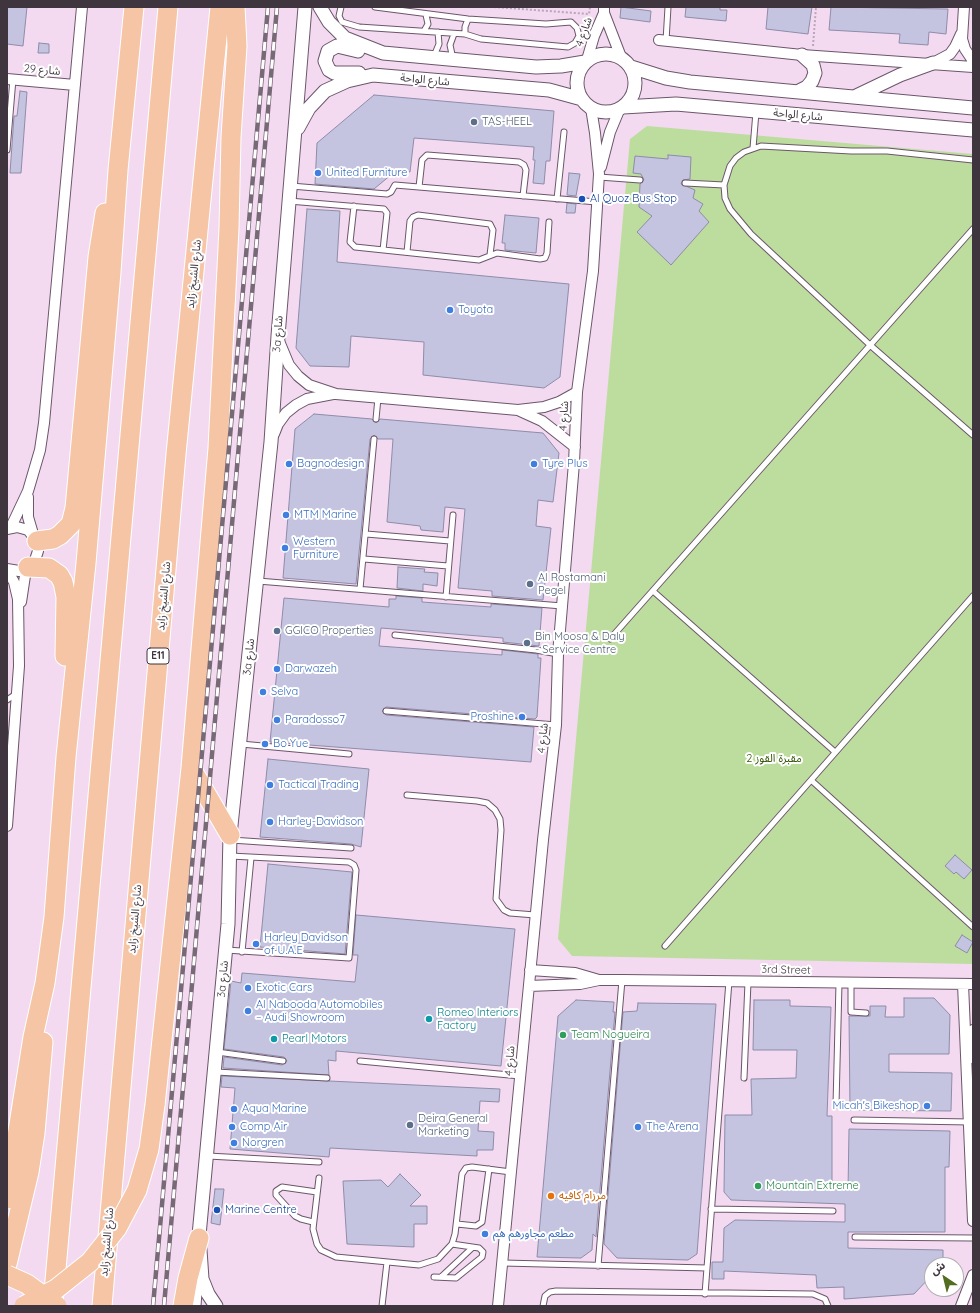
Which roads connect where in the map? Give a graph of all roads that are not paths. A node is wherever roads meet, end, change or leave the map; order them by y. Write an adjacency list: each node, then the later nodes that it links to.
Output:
1 (82, 7): 33 (street)
2 (134, 7): 47 (highway)
3 (168, 7): 170 (highway)
4 (220, 7): 172 (highway, شارع الشيخ زايد / E11)
5 (235, 7): 104 (highway)
6 (305, 7): 43 (street, 3a شارع)
7 (320, 7): 21 (street, شارع الواحة)
8 (341, 7): 16 (lane)
9 (375, 7): 13 (lane)
10 (668, 7): 20 (lane)
11 (964, 7): 15 (street)
12 (604, 10): 24 (street, شارع 4); 26 (street, شارع 4)
13 (426, 15): 14 (lane); 16 (lane)
14 (468, 19): 19 (lane); 19 (lane)
15 (962, 30): 27 (street); 28 (street)
16 (424, 31): 17 (lane)
17 (438, 32): 18 (lane); 23 (lane)
18 (454, 34): 19 (lane); 25 (lane)
19 (465, 34)
20 (663, 41): 22 (street)
21 (383, 52): 23 (street, شارع الواحة); 31 (street)
22 (807, 55): 28 (street); 34 (street)
23 (434, 57): 25 (street, شارع الواحة)
24 (621, 57): 26 (street); 29 (street)
25 (454, 60): 26 (street, شارع الواحة)
26 (586, 61): 36 (street)
27 (973, 61)
28 (933, 63): 30 (street); 35 (street)
29 (631, 67): 34 (street); 37 (street)
30 (973, 67)
31 (374, 75): 36 (street, شارع الواحة); 43 (street, شارع الواحة)
32 (10, 79): 33 (street, شارع 29); 39 (lane)
33 (75, 85): 75 (street)
34 (799, 91): 35 (street)
35 (853, 97): 38 (street)
36 (586, 104): 37 (street); 48 (street, شارع 4)
37 (621, 107): 40 (street, شارع الواحة); 48 (street, شارع 4)
38 (973, 108)
39 (9, 110): 45 (lane)
40 (756, 111): 41 (street, شارع الواحة); 44 (lane)
41 (973, 130)
42 (564, 132): 55 (lane)
43 (294, 137): 52 (street, 3a شارع)
44 (753, 148): 46 (lane); 51 (lane)
45 (7, 150)
46 (973, 160)
47 (118, 170): 79 (highway); 102 (highway)
48 (599, 176): 49 (lane); 57 (street, شارع 4)
49 (640, 180)
50 (685, 183): 51 (lane)
51 (724, 185): 65 (lane)
52 (290, 186): 53 (lane); 56 (street, 3a شارع)
53 (419, 187): 54 (lane); 54 (lane)
54 (523, 196): 55 (lane)
55 (557, 199): 57 (lane)
56 (289, 201): 58 (lane); 64 (street, 3a شارع)
57 (597, 202): 66 (street, شارع 4)
58 (354, 206): 61 (lane); 61 (lane)
59 (549, 222): 63 (lane)
60 (973, 229): 65 (lane)
61 (383, 250): 62 (lane)
62 (407, 252): 63 (lane); 63 (lane)
63 (490, 256)
64 (278, 336): 67 (street); 73 (street, 3a شارع)
65 (870, 345): 71 (lane); 87 (lane)
66 (577, 392): 69 (street); 74 (street, شارع 4)
67 (336, 394): 68 (street); 73 (street)
68 (378, 398): 69 (street); 70 (lane)
69 (518, 410): 74 (street)
70 (376, 419)
71 (973, 435)
72 (374, 439): 78 (lane)
73 (271, 442): 85 (street, 3a شارع)
74 (575, 447): 90 (street, شارع 4)
75 (28, 491): 77 (street); 79 (street)
76 (453, 515): 80 (lane)
77 (9, 528): 79 (street)
78 (366, 534): 80 (lane); 81 (lane)
79 (35, 537): 83 (street)
80 (450, 541): 82 (lane)
81 (364, 559): 82 (lane); 86 (lane)
82 (448, 566): 88 (lane)
83 (27, 568): 84 (street); 91 (street); 102 (highway)
84 (7, 570): 91 (street)
85 (257, 581): 86 (lane); 99 (street, 3a شارع)
86 (360, 590): 88 (lane)
87 (653, 590): 93 (lane); 100 (lane)
88 (446, 596): 90 (lane)
89 (973, 596): 100 (lane)
90 (562, 606): 94 (street, شارع 4)
91 (19, 610): 95 (street)
92 (395, 635): 94 (lane)
93 (610, 639)
94 (558, 654): 98 (street, شارع 4)
95 (18, 693): 96 (lane); 103 (street)
96 (7, 700)
97 (386, 711): 98 (lane)
98 (556, 725): 113 (street, شارع 4)
99 (240, 744): 101 (lane); 109 (street, 3a شارع)
100 (835, 752): 105 (lane)
101 (349, 754)
102 (66, 757): 123 (highway)
103 (10, 764): 107 (street)
104 (191, 768): 109 (highway); 169 (highway, bridge)
105 (811, 780): 114 (lane); 115 (lane)
106 (407, 795): 113 (lane)
107 (8, 809): 108 (street)
108 (7, 826)
109 (230, 838): 110 (lane); 111 (street, 3a شارع)
110 (350, 848)
111 (230, 856): 112 (lane); 116 (street, 3a شارع)
112 (251, 858): 117 (lane); 117 (lane)
113 (535, 915): 118 (street, شارع 4)
114 (973, 927)
115 (665, 946)
116 (225, 950): 117 (lane); 130 (street, 3a شارع)
117 (242, 952)
118 (530, 970): 119 (street); 127 (street, شارع 4)
119 (600, 980): 120 (street, 3rd Street); 127 (street)
120 (622, 980): 121 (street, 3rd Street); 161 (lane)
121 (729, 982): 122 (street, 3rd Street); 148 (lane)
122 (748, 982): 124 (street, 3rd Street); 137 (lane)
123 (45, 983): 147 (highway); 160 (highway)
124 (839, 983): 125 (street, 3rd Street); 138 (lane)
125 (851, 983): 126 (street, 3rd Street); 128 (lane)
126 (968, 984): 134 (street)
127 (529, 986): 135 (street, شارع 4)
128 (866, 1014)
129 (973, 1030): 134 (street)
130 (216, 1052): 131 (lane); 133 (street, 3a شارع)
131 (282, 1060)
132 (360, 1061): 135 (lane)
133 (215, 1072): 136 (lane); 141 (street, 3a شارع)
134 (968, 1074): 140 (street)
135 (520, 1076): 144 (street, شارع 4)
136 (327, 1078)
137 (744, 1078)
138 (836, 1105)
139 (854, 1120): 140 (lane)
140 (970, 1122): 150 (street)
141 (208, 1156): 142 (lane); 154 (street, 3a شارع)
142 (319, 1162)
143 (489, 1169): 144 (lane); 152 (lane); 152 (lane)
144 (511, 1172): 159 (street, شارع 4)
145 (319, 1178): 146 (lane)
146 (317, 1192): 151 (lane); 151 (lane)
147 (7, 1198)
148 (711, 1209): 149 (lane); 162 (lane)
149 (833, 1211)
150 (973, 1221)
151 (314, 1222): 158 (lane)
152 (457, 1224): 156 (lane)
153 (855, 1237): 155 (lane)
154 (199, 1238): 173 (highway); 174 (street, 3a شارع); 175 (street)
155 (973, 1238)
156 (452, 1244): 157 (lane); 158 (lane)
157 (472, 1248): 166 (lane); 166 (lane)
158 (387, 1262): 176 (lane)
159 (503, 1263): 161 (lane); 168 (street, شارع 4)
160 (7, 1264)
161 (598, 1266): 162 (lane)
162 (707, 1268): 167 (lane)
163 (7, 1274): 171 (highway, bridge)
164 (973, 1275): 179 (street)
165 (434, 1277): 166 (lane)
166 (441, 1277)
167 (705, 1294): 177 (lane); 178 (lane)
168 (499, 1305)
169 (24, 1306)
170 (52, 1306)
171 (57, 1306)
172 (102, 1306)
173 (183, 1306)
174 (194, 1306)
175 (216, 1306)
176 (382, 1306)
177 (543, 1306)
178 (828, 1306)
179 (961, 1306)

